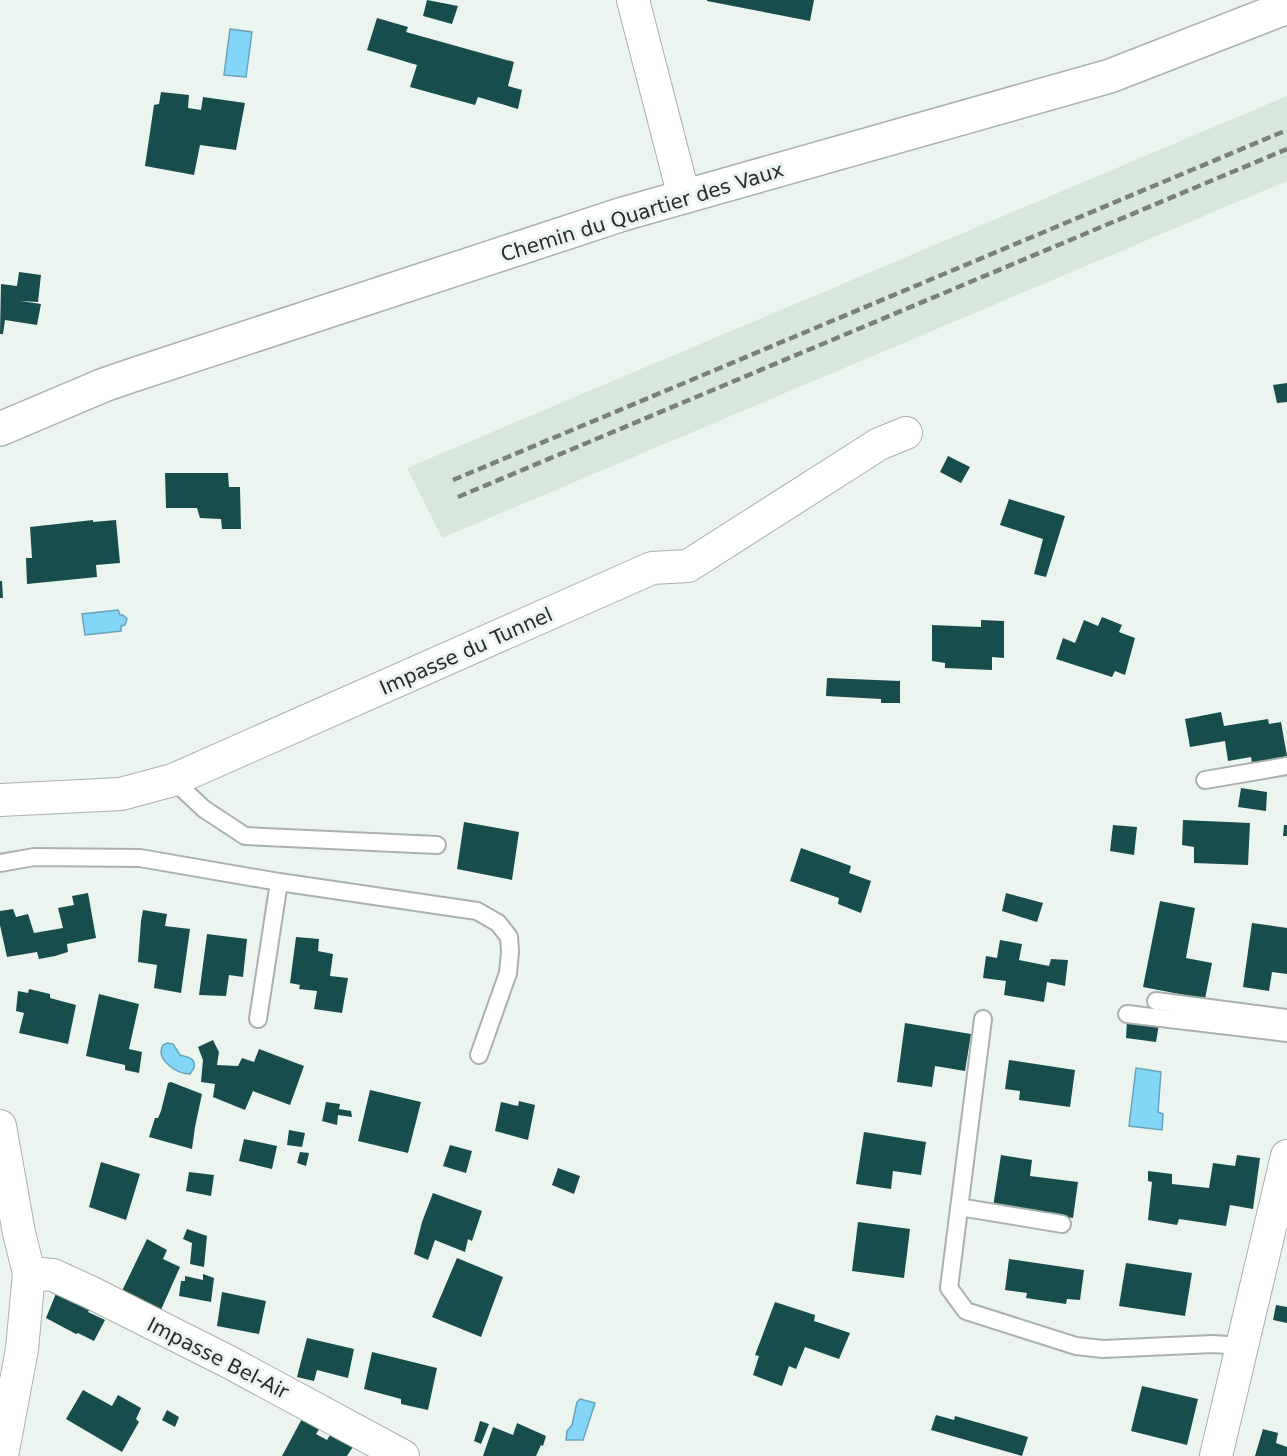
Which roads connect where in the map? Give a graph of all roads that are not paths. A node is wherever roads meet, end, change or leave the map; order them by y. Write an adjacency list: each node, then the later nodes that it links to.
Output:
1 (633, 0): 3 (street)
2 (1287, 6): 3 (street, Chemin du Quartier des Vaux)
3 (684, 197): 4 (street, Chemin du Quartier des Vaux)
4 (0, 429)
5 (906, 433): 7 (street, Impasse du Tunnel)
6 (1287, 766): 8 (lane)
7 (172, 780): 9 (street, Impasse du Tunnel); 10 (lane)
8 (1205, 780)
9 (0, 800)
10 (437, 845)
11 (0, 863): 12 (lane)
12 (279, 882): 16 (lane); 19 (lane)
13 (1156, 1000): 15 (lane)
14 (1127, 1014): 18 (lane)
15 (1287, 1018)
16 (258, 1019)
17 (983, 1019): 22 (lane)
18 (1287, 1033)
19 (479, 1055)
20 (0, 1126): 24 (street)
21 (1287, 1156): 25 (street)
22 (959, 1207): 23 (lane); 25 (lane)
23 (1062, 1224)
24 (29, 1273): 26 (street); 27 (street, Impasse Bel-Air)
25 (1242, 1346): 28 (street)
26 (2, 1456)
27 (403, 1456)
28 (1216, 1456)

